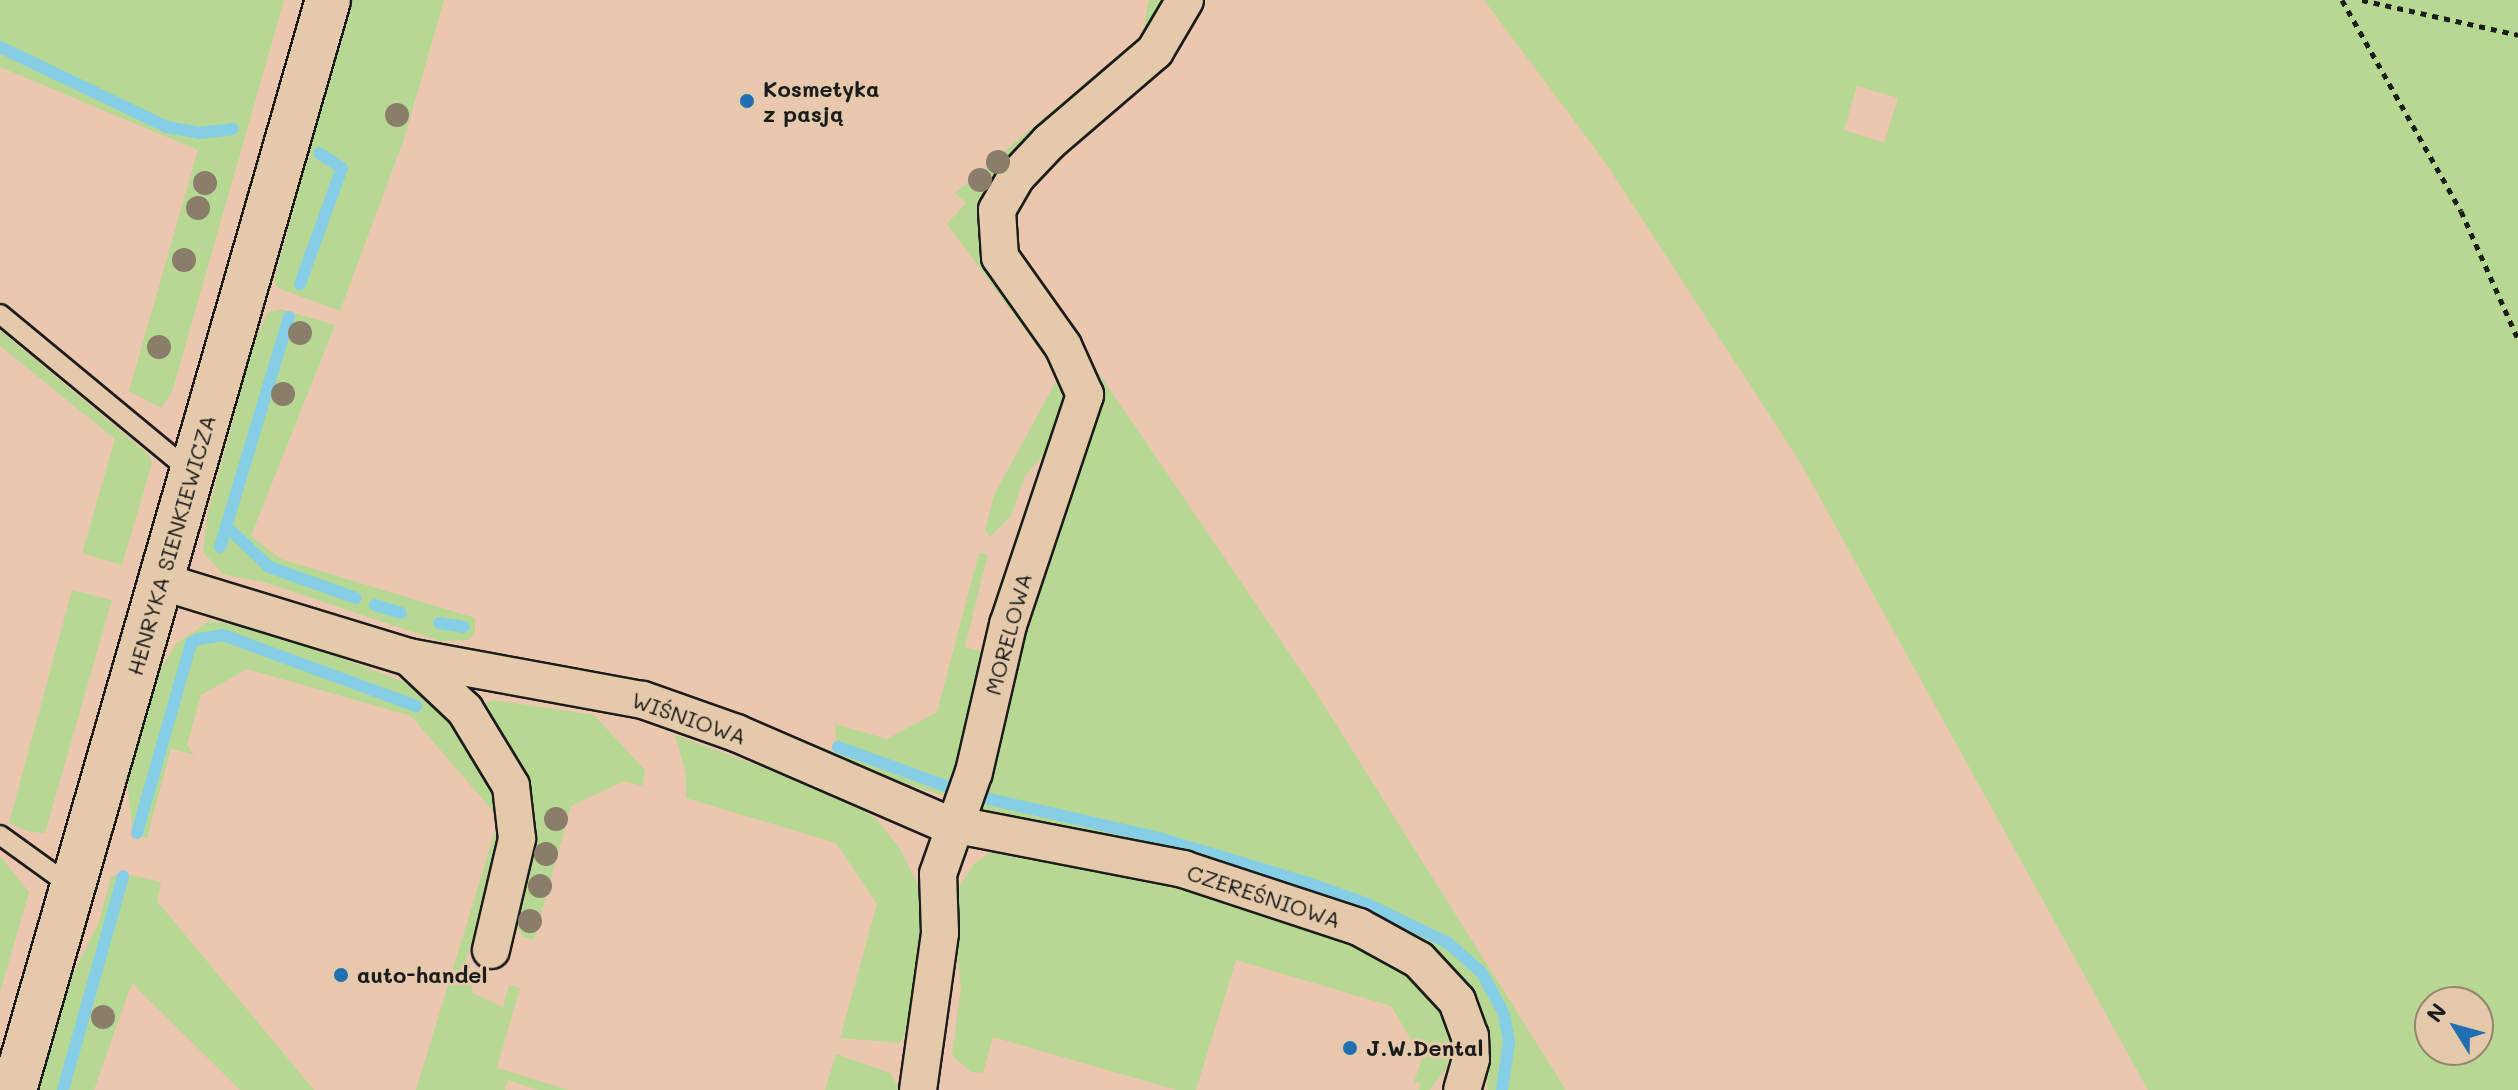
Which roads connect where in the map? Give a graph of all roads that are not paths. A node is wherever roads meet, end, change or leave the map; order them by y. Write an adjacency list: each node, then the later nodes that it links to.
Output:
1 (328, 0): 4 (street, HENRYKA SIENKIEWICZA)
2 (1185, 0): 8 (street, MORELOWA)
3 (0, 314): 4 (lane)
4 (192, 473): 5 (street, HENRYKA SIENKIEWICZA)
5 (160, 581): 6 (street, WIŚNIOWA); 11 (street, HENRYKA SIENKIEWICZA)
6 (408, 657): 7 (street, WIŚNIOWA); 12 (street, WIŚNIOWA)
7 (889, 801): 8 (street, WIŚNIOWA); 10 (street, MORELOWA)
8 (956, 825): 10 (street, MORELOWA); 15 (street, CZEREŚNIOWA)
9 (0, 835): 11 (lane)
10 (938, 874): 14 (street, MORELOWA)
11 (72, 887): 13 (street, HENRYKA SIENKIEWICZA)
12 (491, 950)
13 (14, 1090)
14 (918, 1090)
15 (1462, 1090)

